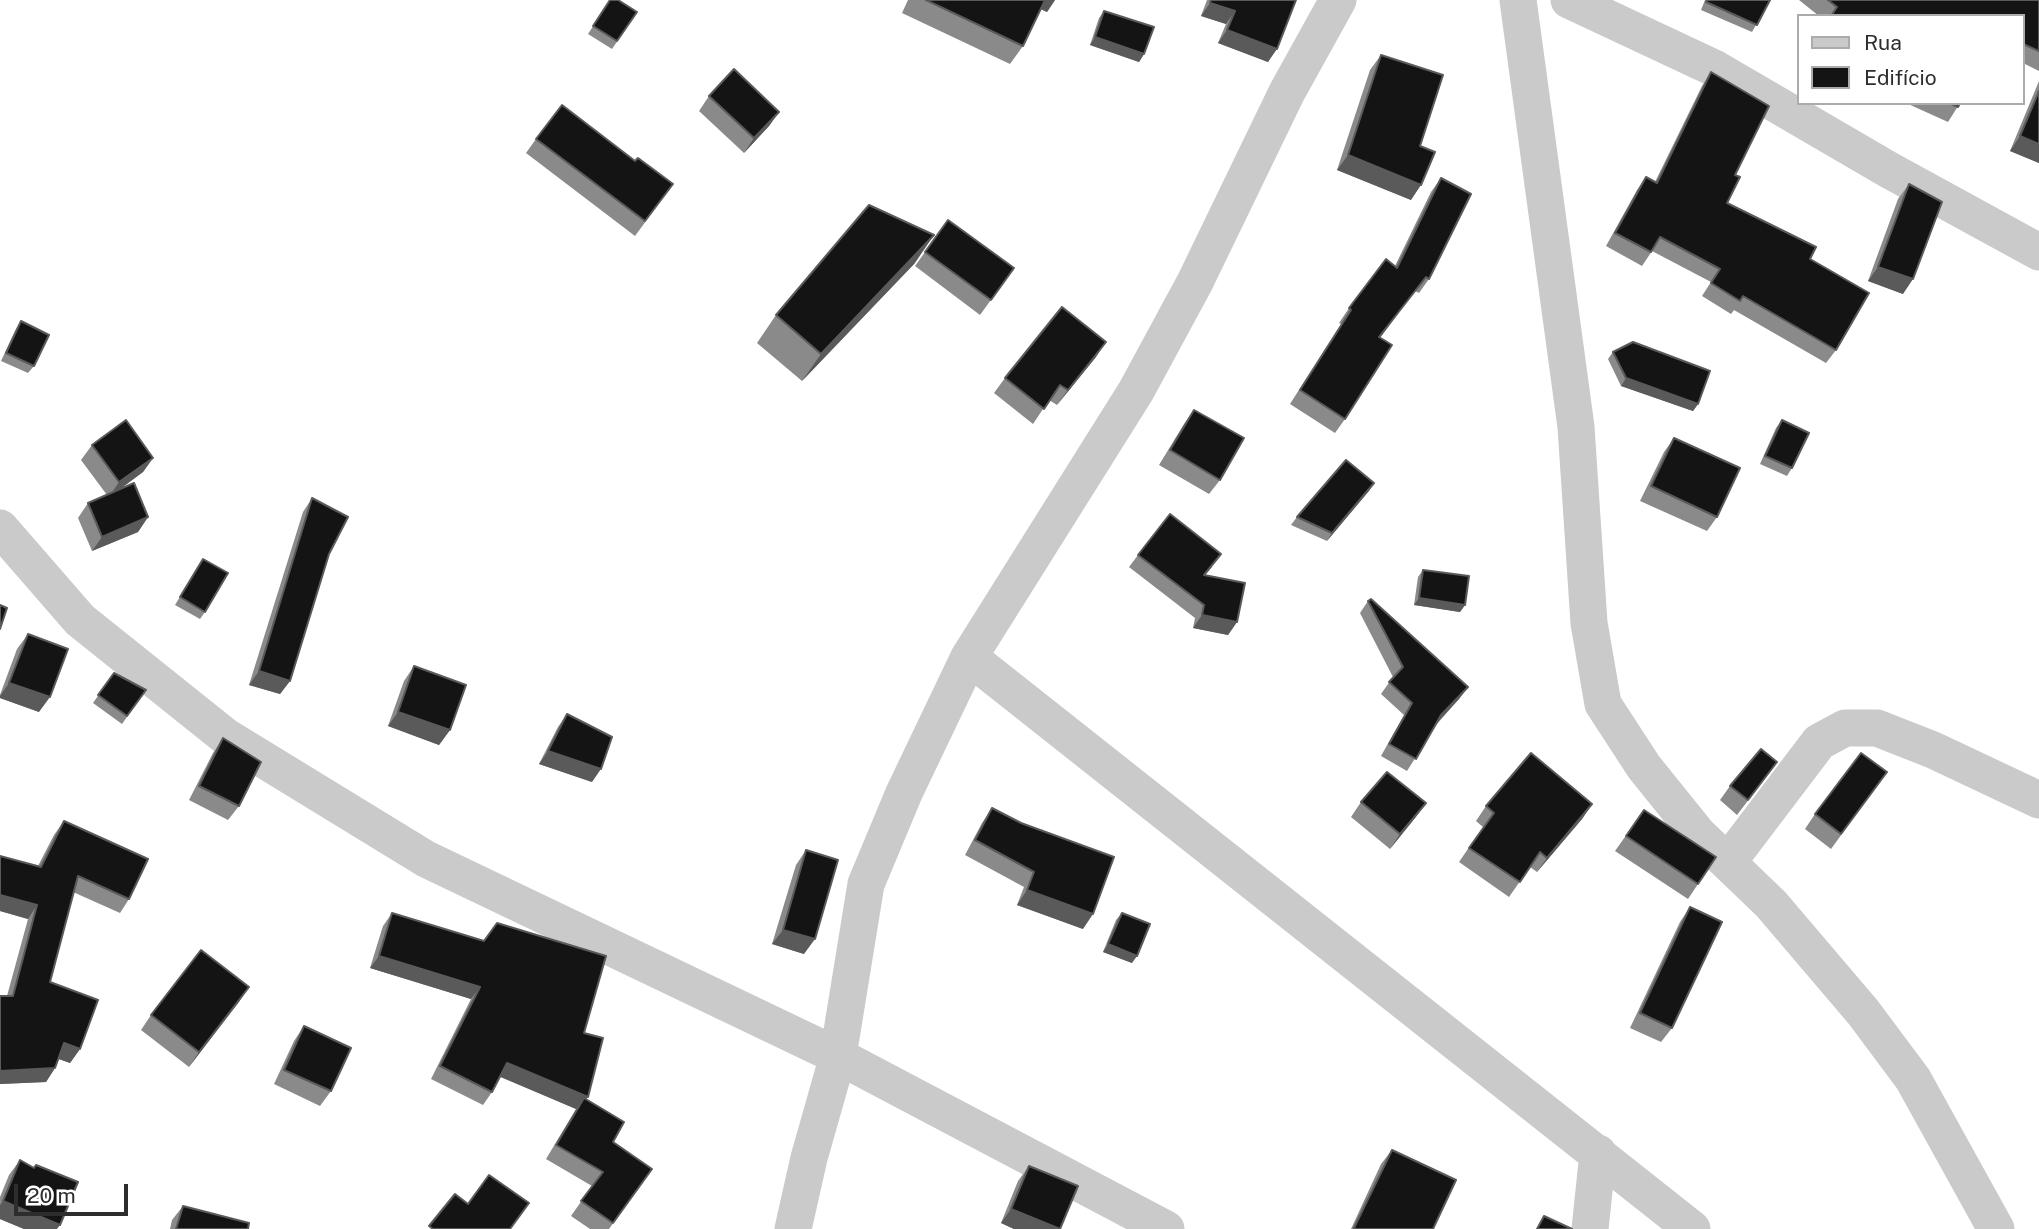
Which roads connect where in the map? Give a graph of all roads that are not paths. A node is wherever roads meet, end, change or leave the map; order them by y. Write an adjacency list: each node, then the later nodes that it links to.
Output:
1 (1338, 0): 6 (street)
2 (1518, 0): 8 (street)
3 (1569, 0): 4 (street)
4 (2039, 252)
5 (0, 527): 9 (street)
6 (970, 657): 9 (street); 10 (street)
7 (2039, 800): 8 (street)
8 (1728, 862): 15 (street)
9 (838, 1056): 11 (street); 12 (street)
10 (1598, 1153): 13 (street); 14 (street)
11 (793, 1229)
12 (1166, 1229)
13 (1590, 1229)
14 (1692, 1229)
15 (1996, 1229)

